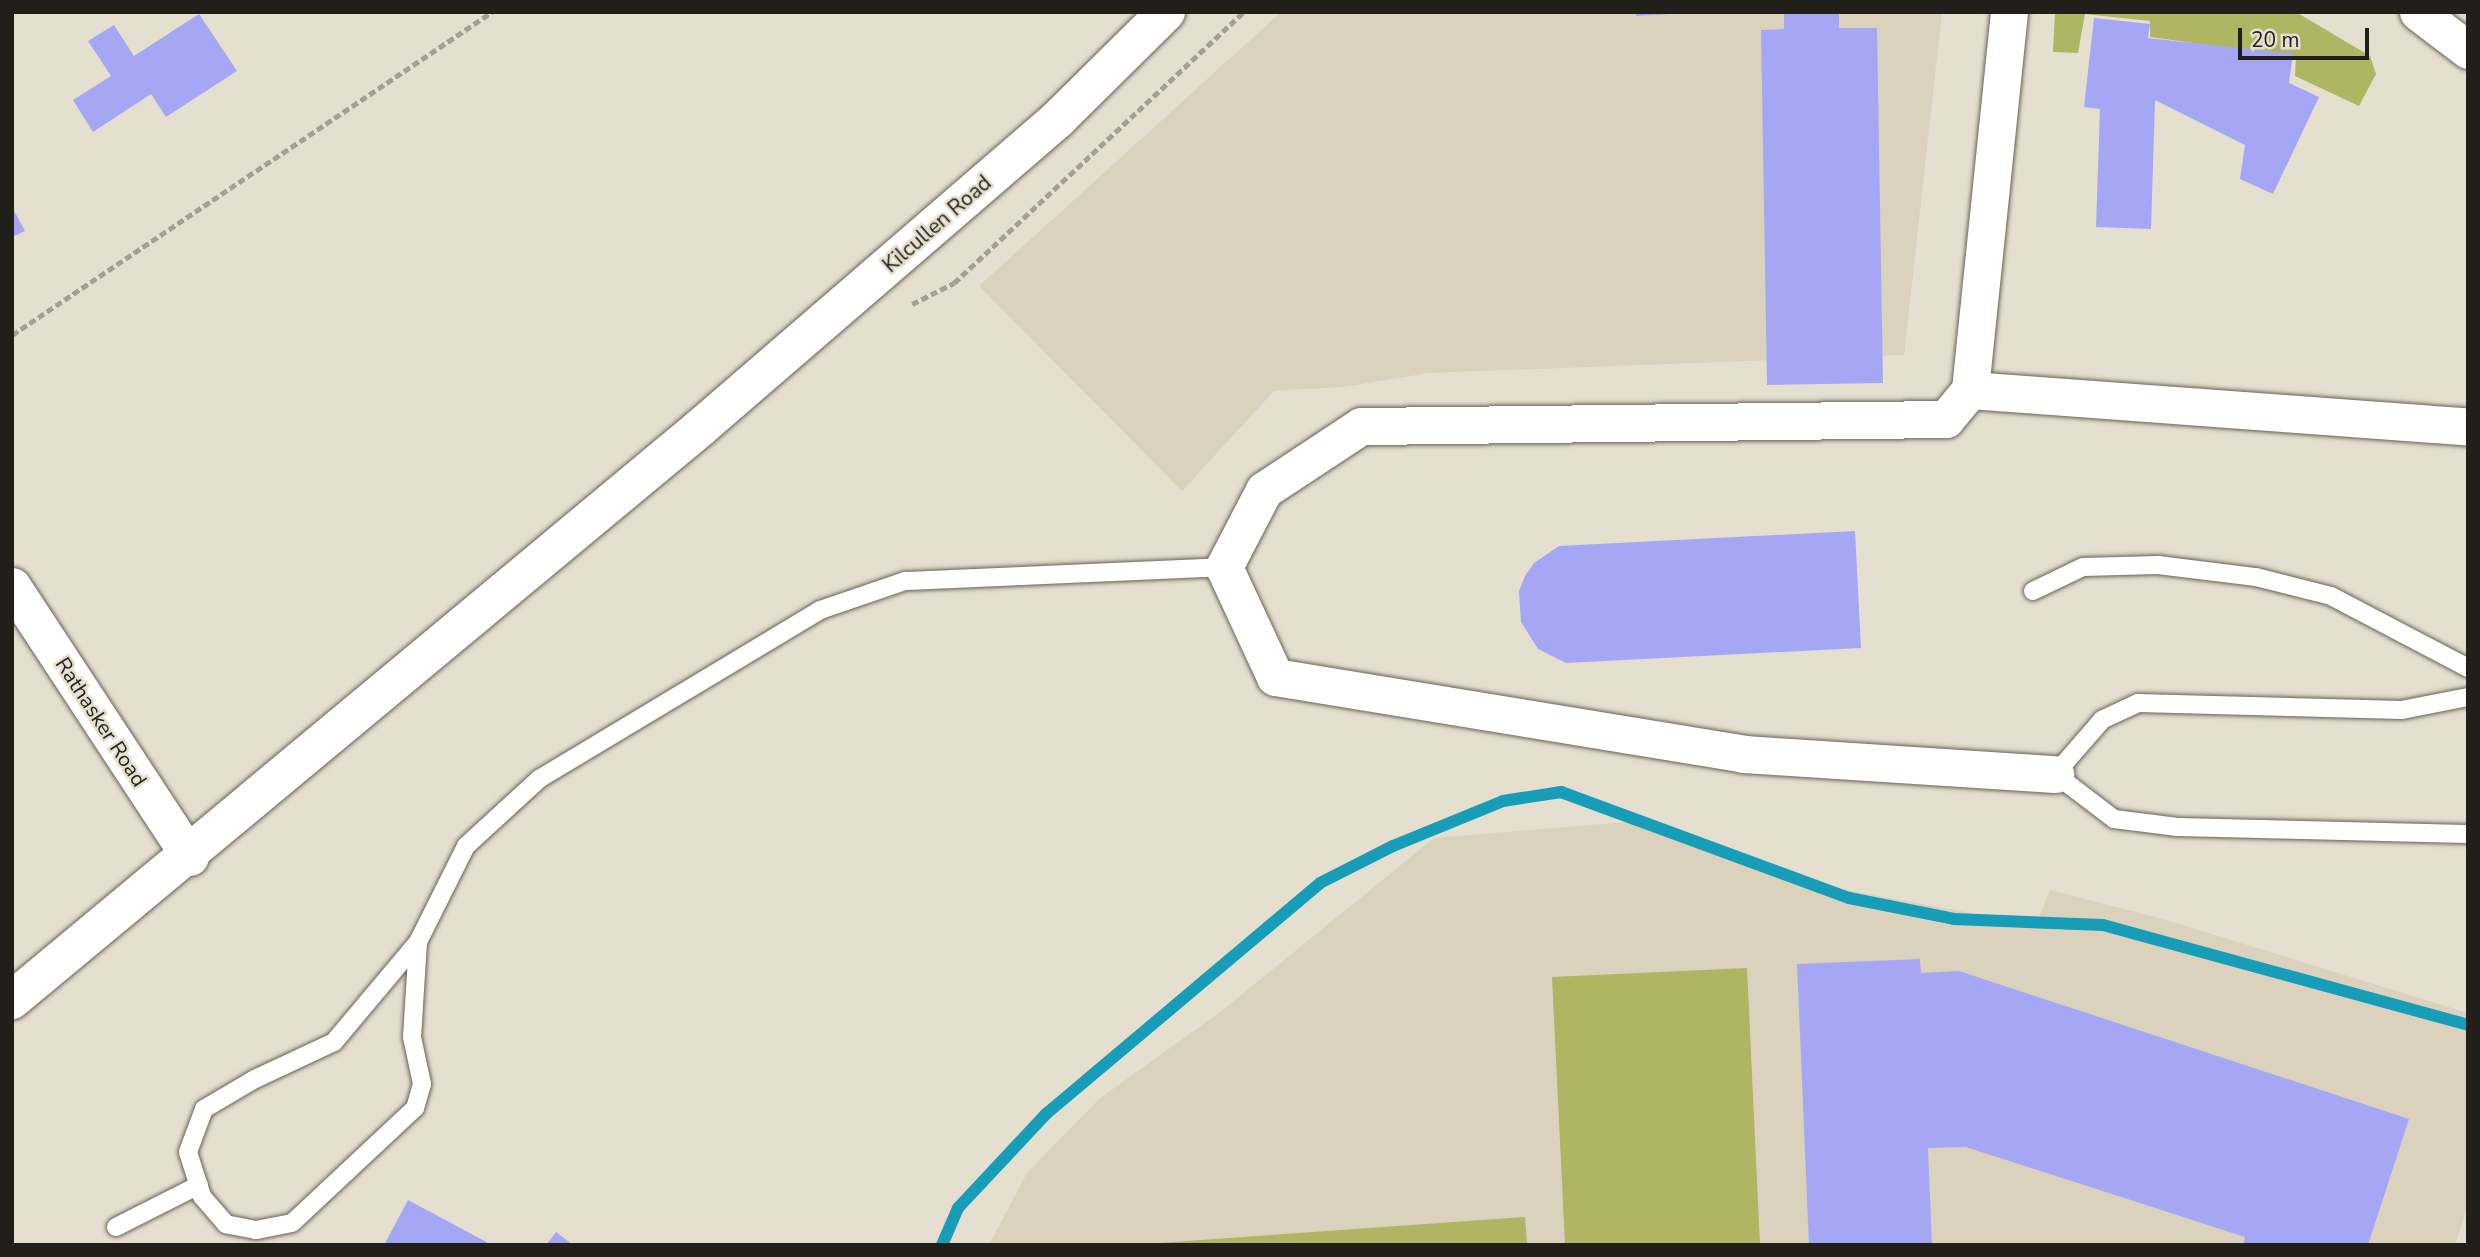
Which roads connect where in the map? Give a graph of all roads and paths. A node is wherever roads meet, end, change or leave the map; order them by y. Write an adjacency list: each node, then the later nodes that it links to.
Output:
1 (492, 12): 8 (path)
2 (1166, 12): 18 (main road, Kilcullen Road)
3 (1244, 12): 7 (path)
4 (2010, 12): 9 (street)
5 (2418, 12): 6 (street)
6 (2468, 50)
7 (904, 311)
8 (12, 335)
9 (1970, 390): 10 (street); 11 (street)
10 (2468, 427)
11 (1224, 567): 16 (street); 19 (lane)
12 (12, 586): 18 (street, Rathasker Road)
13 (2033, 591): 14 (lane)
14 (2468, 668)
15 (2468, 697): 16 (lane)
16 (2055, 774): 17 (lane)
17 (2468, 834)
18 (190, 857): 20 (main road, Kilcullen Road)
19 (418, 942): 21 (lane); 21 (lane)
20 (12, 1000)
21 (198, 1185): 22 (lane)
22 (116, 1227)

